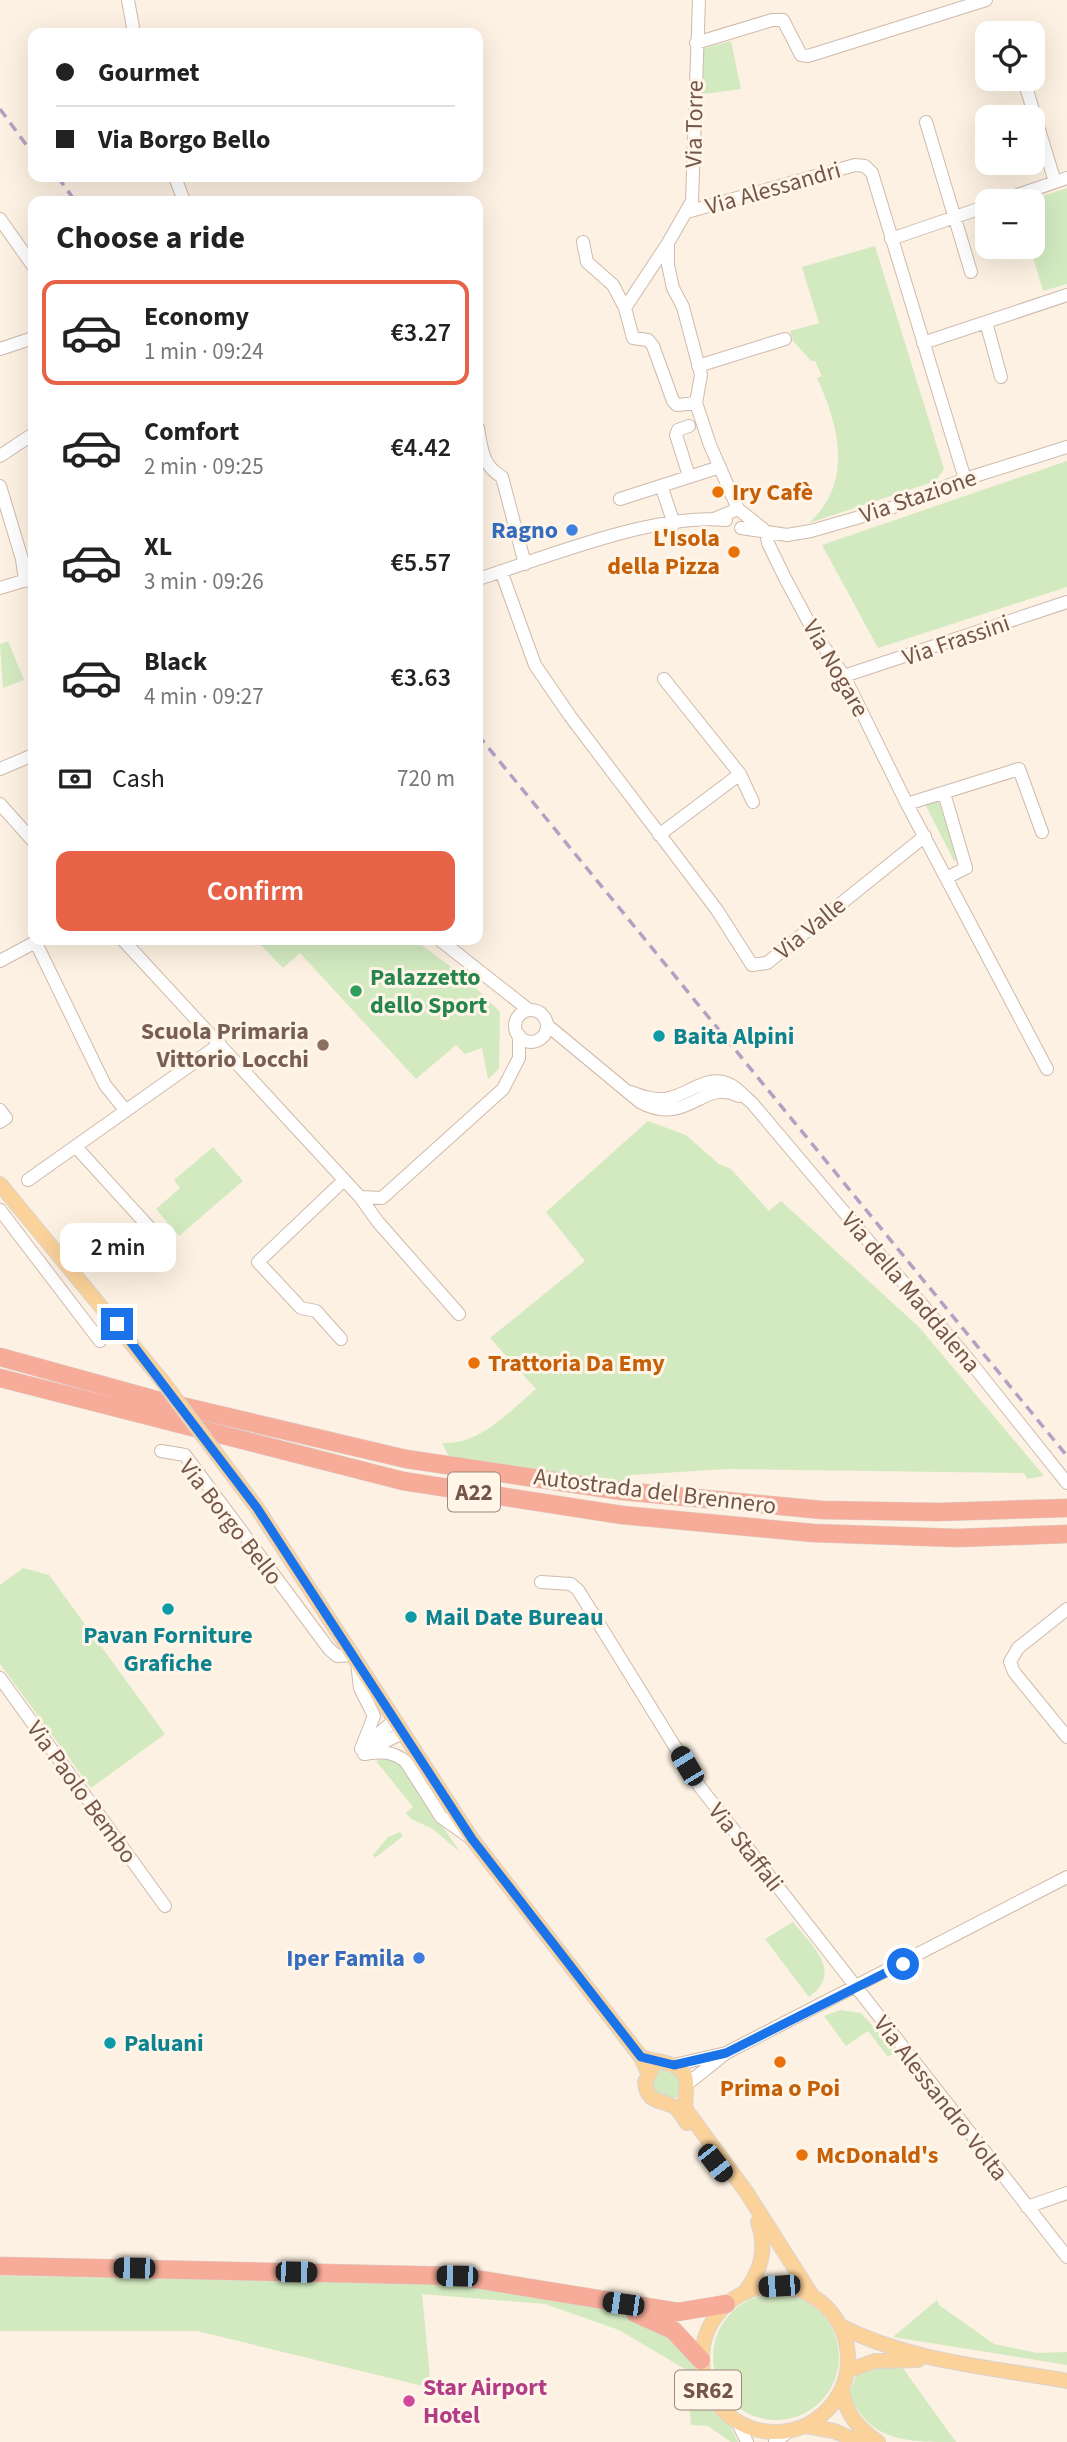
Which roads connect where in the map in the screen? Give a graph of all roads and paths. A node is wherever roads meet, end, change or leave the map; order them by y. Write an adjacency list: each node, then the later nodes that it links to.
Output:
1 (128, 0): 4 (street)
2 (699, 0): 5 (street, Via Torre)
3 (986, 0): 5 (street)
4 (133, 28)
5 (696, 43): 11 (street, Via Torre)
6 (1028, 91): 8 (street)
7 (926, 122): 12 (street)
8 (1061, 180): 9 (street)
9 (1035, 189)
10 (975, 210): 12 (street)
11 (687, 212): 14 (street, Via Alessandri); 16 (street, Via Torre)
12 (954, 217): 14 (street); 18 (street)
13 (0, 219): 17 (street)
14 (891, 239): 24 (street, Via Alessandri)
15 (583, 242): 20 (street)
16 (668, 243): 20 (street, Via Torre); 26 (street)
17 (28, 259)
18 (971, 272)
19 (1067, 295): 21 (street)
20 (625, 308): 28 (street)
21 (986, 322): 24 (street); 27 (street)
22 (785, 339): 26 (street)
23 (28, 340): 25 (street)
24 (923, 343): 36 (street, Via Alessandri)
25 (0, 349)
26 (698, 366): 28 (street)
27 (1001, 377)
28 (696, 404): 34 (street)
29 (689, 426): 35 (street)
30 (28, 437): 32 (street)
31 (1067, 447): 36 (street, Via Stazione)
32 (0, 456)
33 (483, 456): 43 (street)
34 (720, 467): 35 (street); 40 (street)
35 (689, 476): 38 (street)
36 (965, 480): 42 (street, Via Stazione)
37 (0, 486): 45 (street)
38 (662, 488): 39 (street); 41 (street)
39 (620, 499)
40 (732, 518): 41 (street, Via Stazione); 42 (street, Via Stazione)
41 (674, 524): 43 (street, Via Stazione)
42 (766, 532): 50 (street, Via Nogare)
43 (525, 564): 44 (street, Via Stazione)
44 (501, 572): 46 (street, Via Stazione); 61 (street, Via Valle)
45 (28, 577)
46 (483, 577)
47 (28, 583): 48 (street)
48 (0, 588)
49 (1067, 602): 50 (street, Via Frassini)
50 (844, 676): 58 (street, Via Nogare)
51 (664, 679): 54 (street)
52 (28, 757): 53 (street)
53 (0, 769)
54 (740, 774): 56 (street); 61 (street)
55 (944, 793): 58 (street); 59 (street); 63 (street)
56 (752, 802)
57 (0, 804): 60 (street)
58 (907, 804): 62 (street, Via Nogare)
59 (1042, 832)
60 (28, 835)
61 (659, 835): 62 (street, Via Valle)
62 (925, 836): 63 (street, Via Nogare)
63 (948, 877): 78 (street, Via Nogare)
64 (30, 945): 68 (street)
65 (39, 945): 80 (street)
66 (127, 945): 75 (street)
67 (446, 945): 69 (street, Via della Maddalena)
68 (0, 961)
69 (506, 994): 70 (street, Via della Maddalena); 71 (street, Via della Maddalena)
70 (529, 1010): 71 (street); 72 (street, Via della Maddalena)
71 (517, 1020): 73 (street, Via della Maddalena)
72 (547, 1025): 74 (street); 76 (street, Via della Maddalena)
73 (519, 1035): 74 (street, Via della Maddalena); 77 (street)
74 (537, 1040): 76 (street, Via della Maddalena); 77 (street)
75 (220, 1044): 80 (street); 84 (street)
76 (568, 1045): 95 (street, Via della Maddalena)
77 (520, 1054): 86 (street)
78 (1047, 1069)
79 (0, 1110): 81 (street)
80 (126, 1111): 82 (street)
81 (0, 1122)
82 (76, 1147): 83 (street); 88 (street)
83 (28, 1180)
84 (343, 1181): 86 (street); 90 (street)
85 (0, 1184): 100 (main road, Via Borgo Bello, bridge)
86 (360, 1197): 89 (street)
87 (0, 1210): 91 (street)
88 (158, 1237)
89 (459, 1314)
90 (341, 1339)
91 (100, 1341)
92 (0, 1357): 96 (highway, Autostrada del Brennero / A22)
93 (0, 1378): 97 (highway, Autostrada del Brennero / A22)
94 (162, 1451): 100 (street, Via Borgo Bello)
95 (1067, 1483)
96 (1067, 1508)
97 (1067, 1534)
98 (541, 1581): 108 (street, Via Staffali)
99 (1067, 1609): 103 (street)
100 (356, 1658): 102 (main road, Via Borgo Bello); 104 (street, Via Borgo Bello)
101 (0, 1678): 107 (street, Via Paolo Bembo)
102 (398, 1727): 104 (street); 105 (main road, Via Borgo Bello)
103 (1067, 1737)
104 (363, 1751): 105 (street, Via Borgo Bello)
105 (472, 1839): 110 (main road, Via Borgo Bello)
106 (1067, 1877): 108 (street)
107 (165, 1906)
108 (856, 1989): 109 (street); 116 (street, Via Alessandro Volta)
109 (726, 2053): 111 (street); 113 (street)
110 (641, 2057): 111 (main road); 112 (main road, Via Borgo Bello)
111 (668, 2064): 112 (main road); 113 (main road)
112 (648, 2073): 114 (main road, Via Borgo Bello)
113 (686, 2088): 114 (main road); 120 (main road)
114 (668, 2104): 119 (main road, Via Borgo Bello)
115 (1067, 2193): 116 (street)
116 (1027, 2207): 117 (street, Via Alessandro Volta)
117 (1067, 2258)
118 (0, 2266): 121 (highway, SR62)
119 (745, 2292): 120 (main road, SR62); 122 (main road, SR62)
120 (811, 2295): 123 (main road, SR62)
121 (609, 2302): 122 (highway, SR62); 125 (highway, SR62)
122 (726, 2304): 125 (main road, SR62)
123 (840, 2326): 124 (main road); 126 (main road, SR62)
124 (935, 2360): 126 (main road); 127 (main road)
125 (701, 2361): 129 (main road, SR62)
126 (847, 2371): 128 (main road, SR62)
127 (1067, 2381)
128 (842, 2389): 130 (main road, SR62); 135 (main road)
129 (738, 2423): 131 (main road, SR62); 132 (street)
130 (806, 2426): 131 (main road, SR62); 134 (main road)
131 (788, 2432): 133 (street)
132 (747, 2442)
133 (775, 2442)
134 (859, 2442)
135 (878, 2442)

